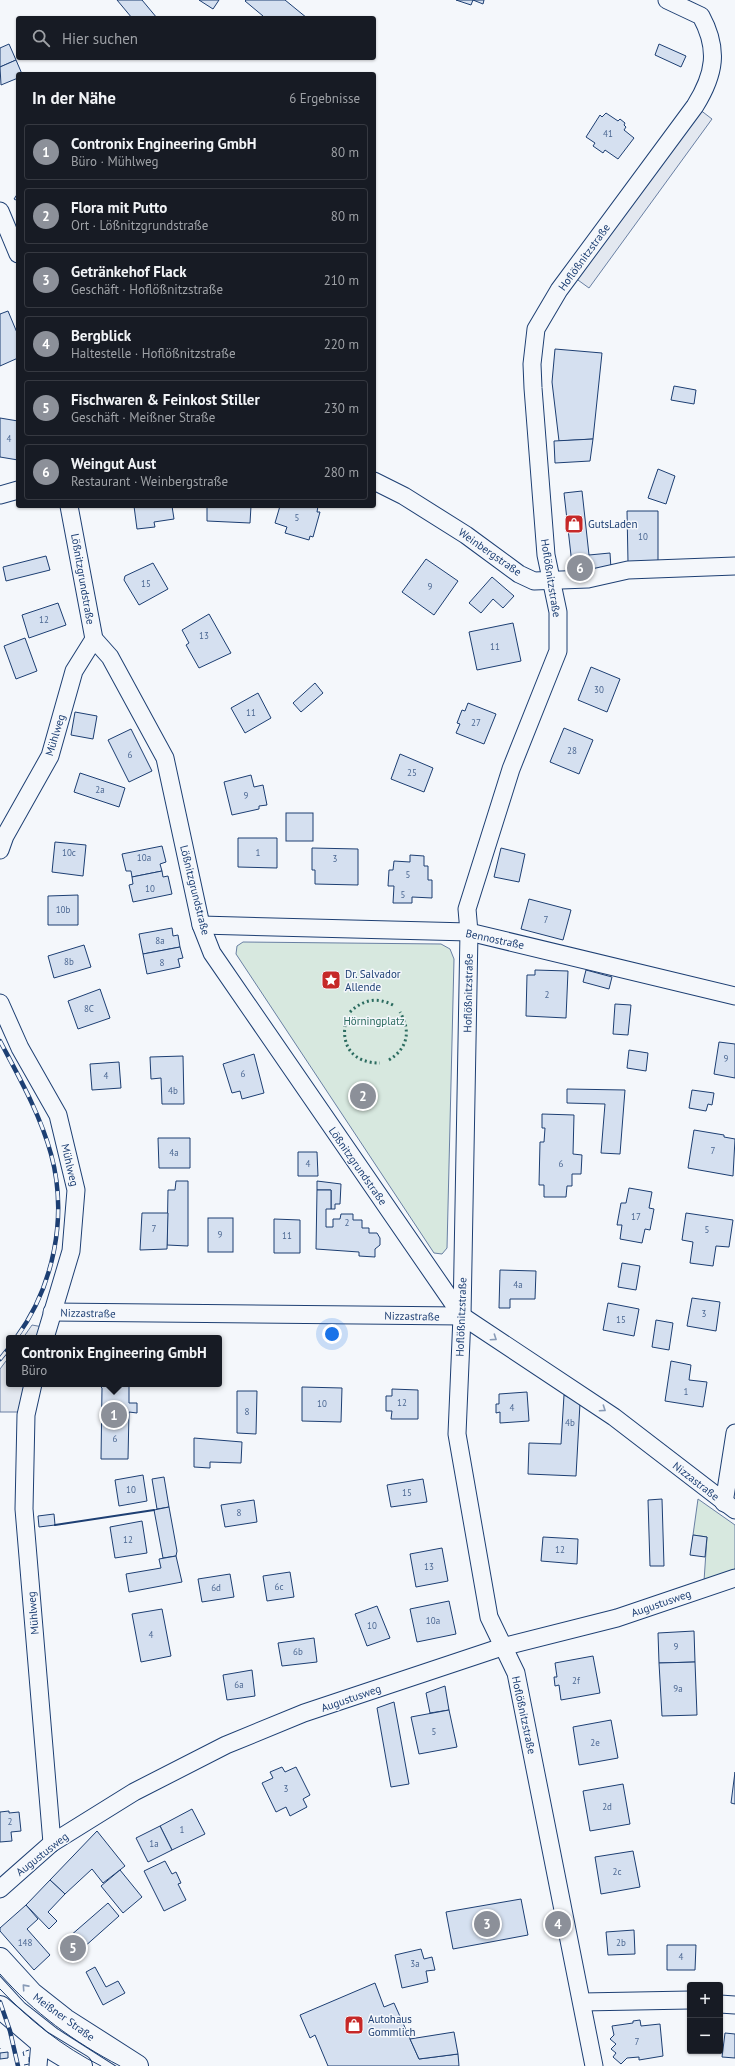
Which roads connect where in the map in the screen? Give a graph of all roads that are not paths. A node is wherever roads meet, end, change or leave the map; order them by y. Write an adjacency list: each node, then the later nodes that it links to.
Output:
1 (667, 0): 9 (street, Hoflößnitzstraße)
2 (0, 211): 3 (street)
3 (16, 249)
4 (376, 483): 9 (street, Weinbergstraße)
5 (16, 491): 6 (street)
6 (0, 495)
7 (69, 508): 10 (street, Lößnitzgrundstraße)
8 (735, 566): 9 (street, Weinbergstraße)
9 (551, 581): 13 (street, Hoflößnitzstraße)
10 (94, 640): 11 (street, Mühlweg); 12 (street, Lößnitzgrundstraße)
11 (0, 850)
12 (201, 925): 13 (street, Bennostraße); 17 (street, Lößnitzgrundstraße)
13 (469, 932): 14 (street, Bennostraße); 17 (street, Hoflößnitzstraße)
14 (735, 996)
15 (0, 1002): 16 (street, Mühlweg)
16 (52, 1312): 17 (street, Nizzastraße); 18 (street, Mühlweg)
17 (462, 1316): 21 (street, Nizzastraße, one-way to 21); 23 (street, Hoflößnitzstraße)
18 (46, 1335)
19 (33, 1387): 24 (street, Mühlweg)
20 (735, 1433): 21 (street)
21 (730, 1506)
22 (735, 1578): 23 (street, Augustusweg)
23 (502, 1647): 24 (street, Augustusweg); 28 (street, Hoflößnitzstraße)
24 (52, 1843): 25 (street, Augustusweg)
25 (0, 1889)
26 (0, 1959): 35 (main road, Meißner Straße, one-way to 26)
27 (687, 2000): 28 (street)
28 (582, 2002): 36 (street, Hoflößnitzstraße)
29 (723, 2004): 30 (street)
30 (735, 2005)
31 (0, 2007): 32 (main road)
32 (40, 2041): 33 (street); 34 (main road)
33 (38, 2066)
34 (81, 2066)
35 (137, 2066)
36 (594, 2066)

